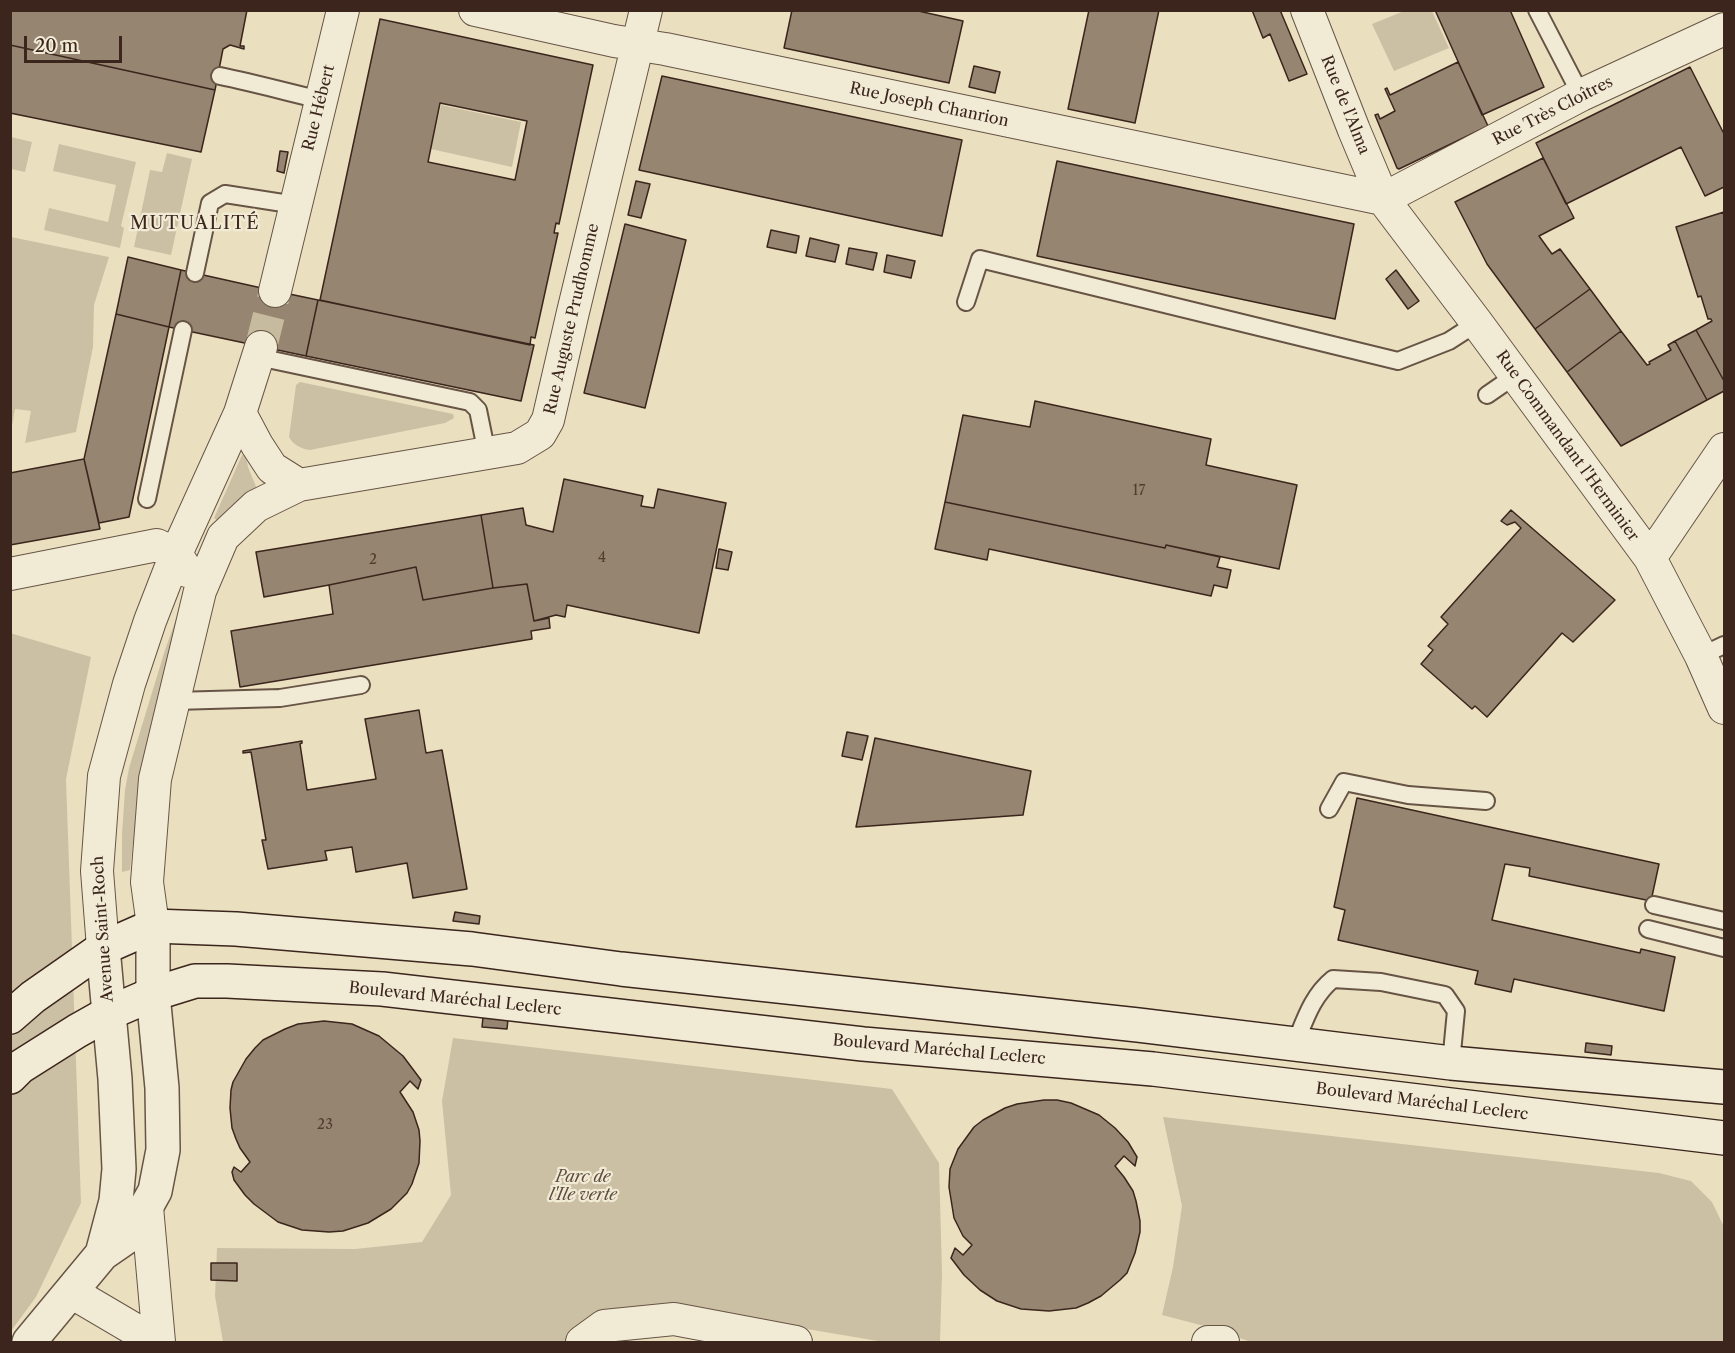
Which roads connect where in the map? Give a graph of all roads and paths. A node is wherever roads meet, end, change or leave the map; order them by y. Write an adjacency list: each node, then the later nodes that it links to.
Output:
1 (343, 10): 10 (street, Rue Hébert)
2 (475, 10): 7 (street, Rue Joseph Chanrion)
3 (646, 10): 7 (street, Rue Auguste Prudhomme)
4 (1307, 10): 11 (street, Rue de l'Alma)
5 (1537, 10): 9 (lane)
6 (1725, 29): 9 (street, Rue Très Cloîtres)
7 (637, 45): 11 (street, Rue Joseph Chanrion); 23 (street, Rue Auguste Prudhomme)
8 (220, 76): 10 (lane)
9 (1581, 95): 11 (street, Rue Très Cloîtres)
10 (321, 100): 12 (street, Rue Hébert)
11 (1383, 199): 16 (street, Rue Commandant l'Herminier)
12 (296, 205): 13 (lane); 14 (street, Rue Hébert)
13 (195, 273)
14 (275, 291)
15 (966, 302): 16 (lane)
16 (1477, 323): 19 (street, Rue Commandant l'Herminier)
17 (183, 330): 25 (lane)
18 (260, 352): 21 (street); 23 (lane)
19 (1516, 375): 20 (lane); 27 (street, Rue Commandant l'Herminier)
20 (1487, 395)
21 (240, 413): 24 (street); 26 (street)
22 (1725, 449): 27 (street)
23 (487, 454): 24 (street, Rue Auguste Prudhomme)
24 (299, 485): 29 (street, Rue Auguste Prudhomme)
25 (147, 499)
26 (176, 554): 28 (street); 29 (street); 40 (street, Avenue Saint-Roch)
27 (1650, 558): 30 (street, Rue Commandant l'Herminier)
28 (10, 574)
29 (200, 591): 32 (street)
30 (1713, 650): 33 (street, Rue Commandant l'Herminier)
31 (361, 685): 32 (lane)
32 (175, 701): 38 (street)
33 (1725, 708)
34 (1486, 801): 35 (lane)
35 (1329, 809)
36 (1654, 906): 37 (lane)
37 (1725, 921)
38 (153, 926): 40 (main road); 42 (main road); 45 (main road)
39 (1648, 929): 41 (lane)
40 (103, 948): 43 (main road, Avenue Saint-Roch); 44 (main road)
41 (1725, 948)
42 (153, 994): 43 (main road, Boulevard Maréchal Leclerc); 49 (main road, Boulevard Maréchal Leclerc); 50 (main road)
43 (109, 1013): 47 (main road, Boulevard Maréchal Leclerc); 51 (main road, Avenue Saint-Roch)
44 (10, 1017)
45 (1295, 1044): 46 (main road); 46 (lane)
46 (1450, 1062): 48 (main road)
47 (10, 1077)
48 (1725, 1087)
49 (1725, 1138)
50 (147, 1207): 51 (main road); 54 (street)
51 (102, 1254): 52 (main road)
52 (71, 1292): 53 (main road); 54 (street)
53 (29, 1342)
54 (157, 1342)
55 (582, 1342): 56 (street)
56 (796, 1342)
57 (1208, 1342): 58 (street)
58 (1223, 1342)

